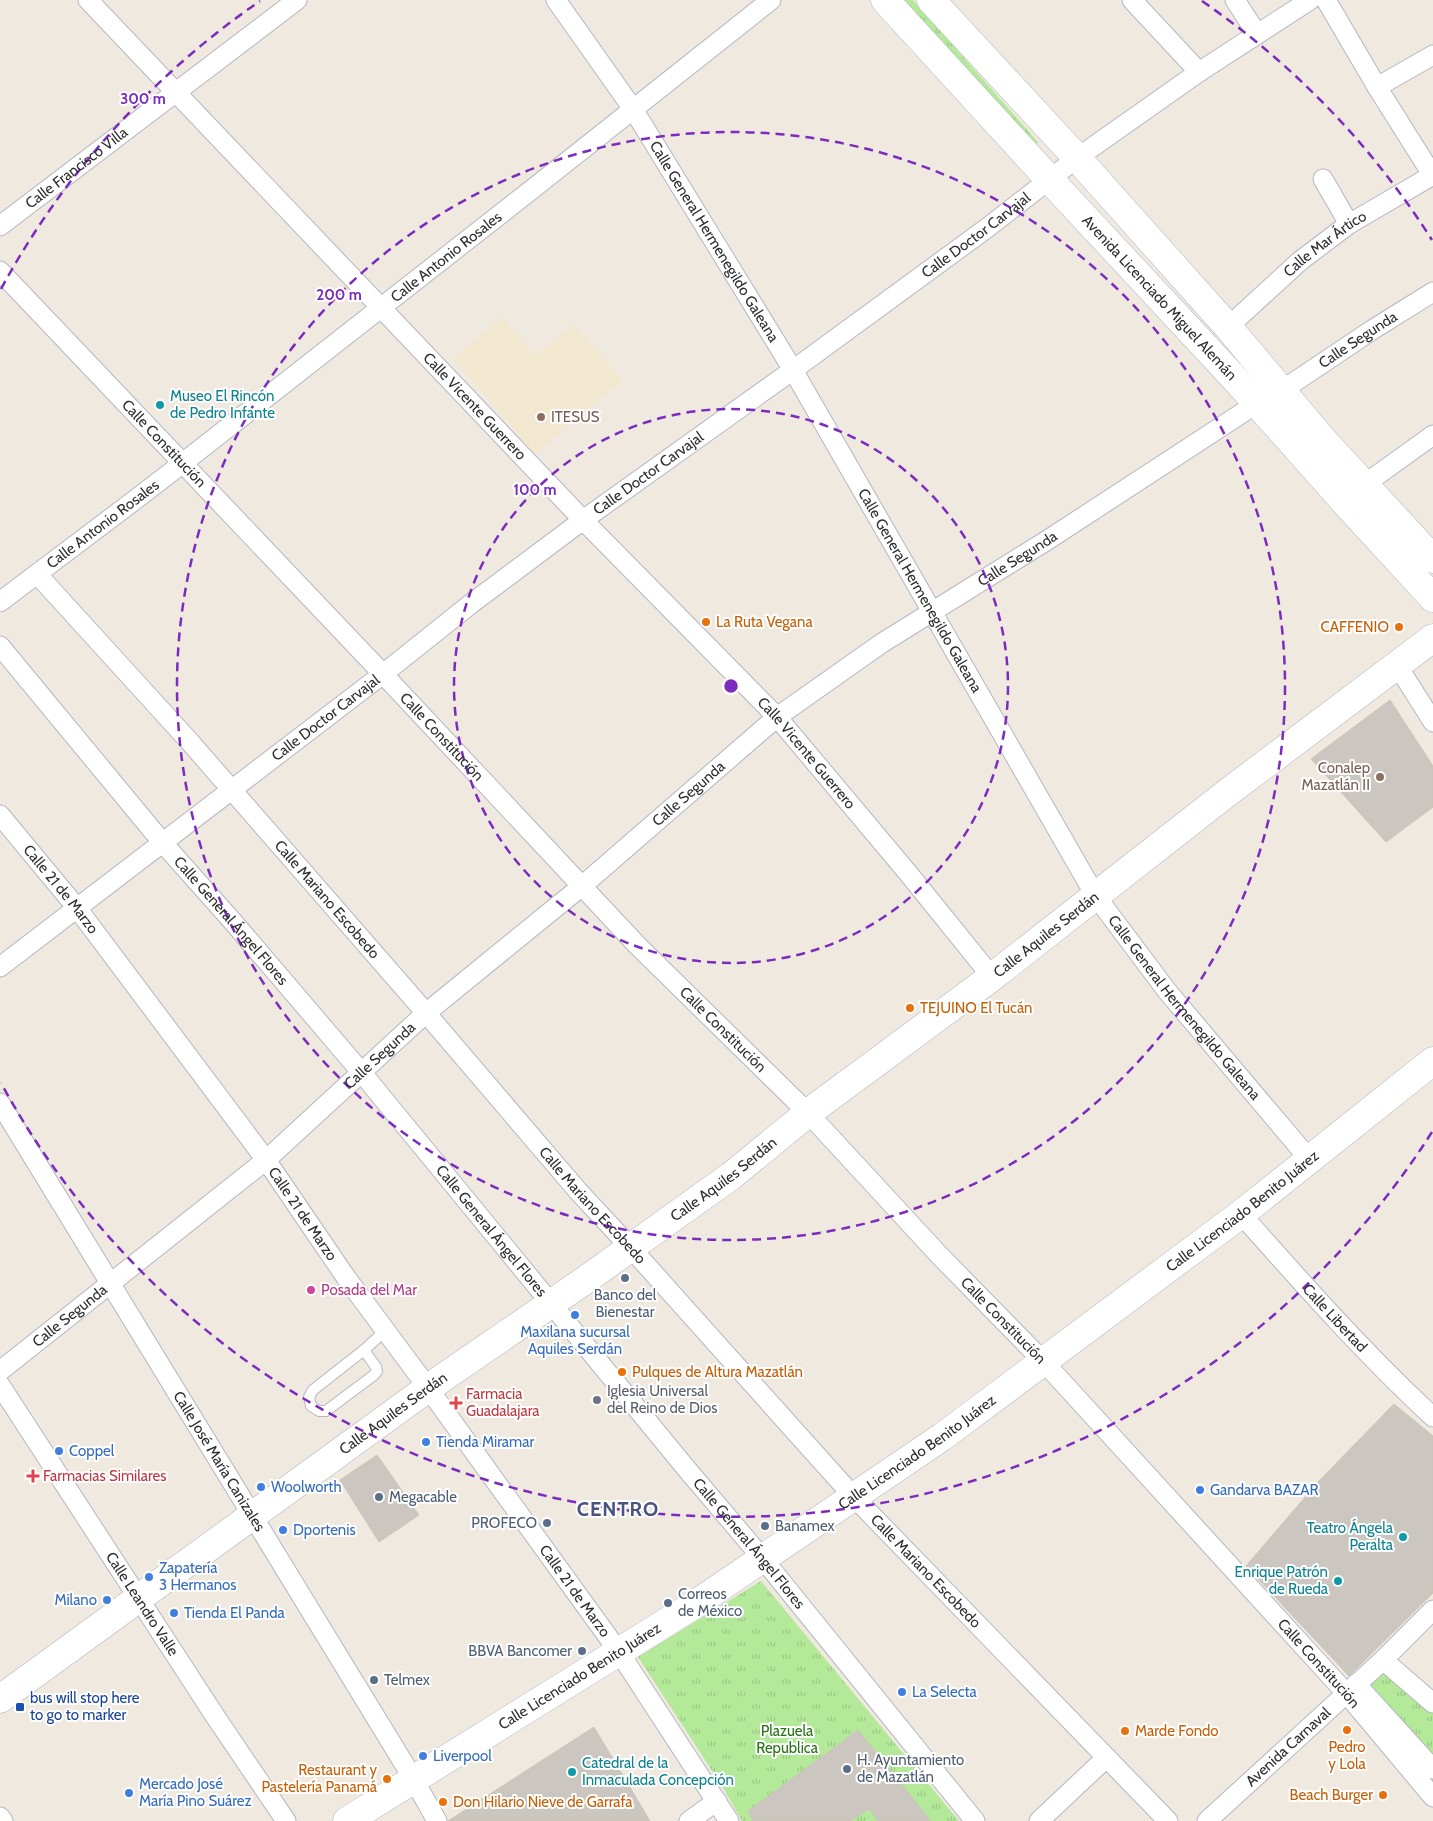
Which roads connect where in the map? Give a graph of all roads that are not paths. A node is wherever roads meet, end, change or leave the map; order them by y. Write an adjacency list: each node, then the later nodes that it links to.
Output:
1 (88, 0): 15 (street, Calle Vicente Guerrero)
2 (297, 0): 15 (street, Calle Francisco Villa)
3 (556, 0): 16 (street, Calle General Hermenegildo Galeana)
4 (771, 0): 16 (street, Calle Antonio Rosales)
5 (885, 0): 19 (street, Avenida Licenciado Miguel Alemán)
6 (931, 0): 17 (street, Avenida Licenciado Miguel Alemán)
7 (1132, 0): 13 (street)
8 (1235, 0): 11 (street)
9 (1310, 0): 11 (street, Calle Doctor Carvajal)
10 (1326, 0): 14 (street)
11 (1257, 34): 13 (street, Calle Doctor Carvajal)
12 (1433, 55): 14 (street)
13 (1199, 72): 17 (street, Calle Doctor Carvajal)
14 (1377, 87): 18 (street)
15 (177, 92): 22 (street, Calle Francisco Villa); 25 (street, Calle Vicente Guerrero)
16 (633, 109): 25 (street, Calle Antonio Rosales); 27 (street, Calle General Hermenegildo Galeana)
17 (1077, 158): 19 (street, Calle Doctor Carvajal); 26 (street, Avenida Licenciado Miguel Alemán)
18 (1433, 176): 21 (street, Calle Mar Ártico)
19 (1049, 179): 27 (street, Calle Doctor Carvajal); 29 (street, Avenida Licenciado Miguel Alemán)
20 (1323, 179): 21 (street)
21 (1349, 224): 26 (street, Calle Mar Ártico)
22 (0, 226)
23 (0, 271): 31 (street, Calle Constitución)
24 (1433, 292): 28 (street, Calle Segunda)
25 (380, 308): 31 (street, Calle Antonio Rosales); 33 (street, Calle Vicente Guerrero)
26 (1228, 327): 28 (street, Avenida Licenciado Miguel Alemán)
27 (793, 370): 33 (street, Calle Doctor Carvajal); 38 (street, Calle General Hermenegildo Galeana)
28 (1281, 391): 29 (street, Calle Segunda); 32 (street, Avenida Licenciado Miguel Alemán)
29 (1256, 404): 36 (street, Avenida Licenciado Miguel Alemán); 38 (street, Calle Segunda)
30 (1433, 435): 32 (street)
31 (182, 464): 35 (street, Calle Antonio Rosales); 42 (street, Calle Constitución)
32 (1365, 484): 34 (street, Avenida Licenciado Miguel Alemán)
33 (583, 520): 42 (street, Calle Doctor Carvajal); 43 (street, Calle Vicente Guerrero)
34 (1433, 559)
35 (37, 574): 37 (street, Calle Antonio Rosales); 45 (street, Calle Mariano Escobedo)
36 (1433, 598)
37 (0, 602)
38 (932, 612): 43 (street, Calle Segunda); 49 (street, Calle General Hermenegildo Galeana)
39 (1433, 638): 41 (street, Calle Aquiles Serdán)
40 (0, 646): 47 (street, Calle General Ángel Flores)
41 (1396, 665): 44 (street); 49 (street, Calle Aquiles Serdán)
42 (383, 674): 45 (street, Calle Doctor Carvajal); 48 (street, Calle Constitución)
43 (777, 717): 48 (street, Calle Segunda); 52 (street, Calle Vicente Guerrero)
44 (1433, 722)
45 (231, 790): 47 (street, Calle Doctor Carvajal); 53 (street, Calle Mariano Escobedo)
46 (0, 815): 50 (street, Calle 21 de Marzo)
47 (162, 842): 50 (street, Calle Doctor Carvajal); 55 (street, Calle General Ángel Flores)
48 (582, 886): 53 (street, Calle Segunda); 57 (street, Calle Constitución)
49 (1095, 895): 52 (street, Calle Aquiles Serdán); 59 (street, Calle General Hermenegildo Galeana)
50 (77, 908): 51 (street, Calle Doctor Carvajal); 58 (street, Calle 21 de Marzo)
51 (0, 967)
52 (992, 978): 57 (street, Calle Aquiles Serdán)
53 (426, 1013): 55 (street, Calle Segunda); 61 (street, Calle Mariano Escobedo)
54 (1433, 1061): 59 (street, Calle Licenciado Benito Juárez)
55 (362, 1073): 58 (street, Calle Segunda); 63 (street, Calle General Ángel Flores)
56 (0, 1103): 62 (street, Calle José María Canizales)
57 (808, 1114): 61 (street, Calle Aquiles Serdán); 66 (street, Calle Constitución)
58 (266, 1160): 62 (street, Calle Segunda); 64 (street, Calle 21 de Marzo)
59 (1310, 1160): 60 (street, Calle Licenciado Benito Juárez)
60 (1241, 1214): 66 (street, Calle Licenciado Benito Juárez); 70 (street, Calle Libertad)
61 (630, 1247): 63 (street, Calle Aquiles Serdán); 71 (street, Calle Mariano Escobedo)
62 (112, 1284): 67 (street, Calle Segunda); 72 (street, Calle José María Canizales)
63 (552, 1304): 69 (street, Calle Aquiles Serdán); 73 (street, Calle General Ángel Flores)
64 (386, 1330): 65 (lane); 69 (street, Calle 21 de Marzo)
65 (364, 1350): 65 (lane)
66 (1043, 1361): 71 (street, Calle Licenciado Benito Juárez); 78 (street, Calle Constitución)
67 (0, 1371)
68 (0, 1385): 74 (street, Calle Leandro Valle)
69 (428, 1388): 72 (street, Calle Aquiles Serdán); 76 (street, Calle 21 de Marzo)
70 (1433, 1416)
71 (853, 1496): 73 (street, Calle Licenciado Benito Juárez); 81 (street, Calle Mariano Escobedo)
72 (252, 1516): 74 (street, Calle Aquiles Serdán); 83 (street, Calle José María Canizales)
73 (763, 1559): 76 (street, Calle Licenciado Benito Juárez); 93 (street, Calle General Ángel Flores)
74 (139, 1598): 79 (street, Calle Aquiles Serdán); 88 (street, Calle Leandro Valle)
75 (1433, 1610): 77 (street, Avenida Carnaval)
76 (619, 1652): 83 (street, Calle Licenciado Benito Juárez); 85 (street, Calle 21 de Marzo)
77 (1383, 1660): 78 (street, Avenida Carnaval); 80 (street)
78 (1351, 1688): 82 (street); 84 (street, Calle Constitución); 96 (street, Avenida Carnaval)
79 (0, 1699)
80 (1433, 1703)
81 (1106, 1758): 94 (street); 95 (street, Calle Mariano Escobedo)
82 (1433, 1768)
83 (414, 1780): 89 (street, Calle Licenciado Benito Juárez); 90 (street, Calle José María Canizales)
84 (1433, 1797)
85 (717, 1801): 91 (street); 92 (street, Calle 21 de Marzo)
86 (0, 1817): 87 (street)
87 (3, 1821)
88 (286, 1821)
89 (347, 1821)
90 (438, 1821)
91 (689, 1821)
92 (729, 1821)
93 (975, 1821)
94 (1039, 1821)
95 (1168, 1821)
96 (1207, 1821)

